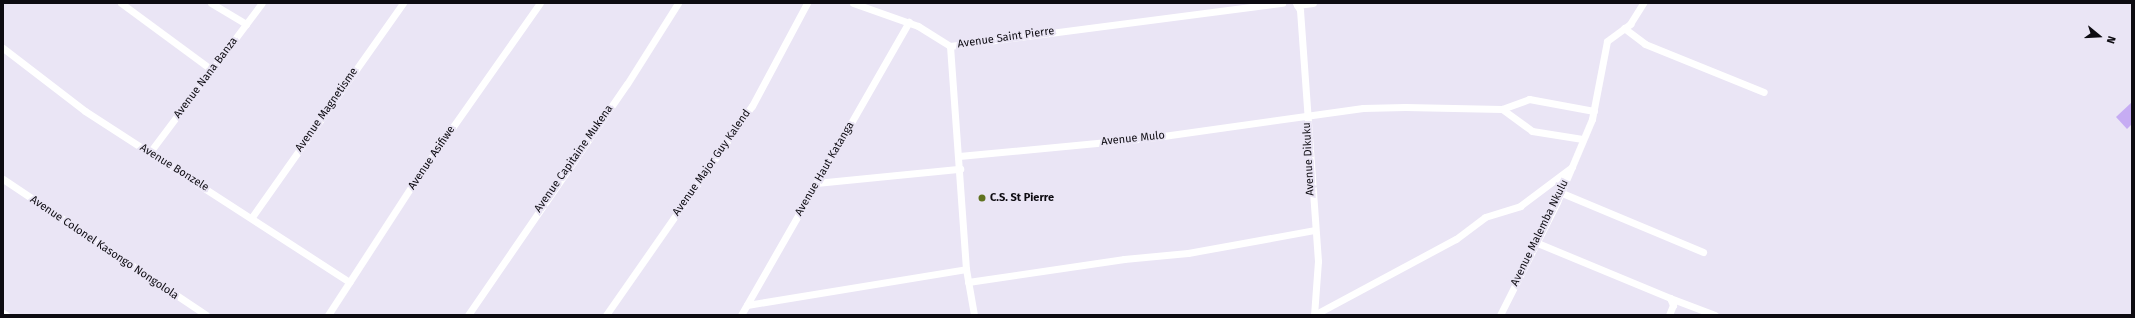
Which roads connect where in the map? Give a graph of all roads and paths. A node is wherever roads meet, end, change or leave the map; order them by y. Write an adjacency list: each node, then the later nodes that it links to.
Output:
1 (121, 3): 18 (street)
2 (211, 3): 14 (street)
3 (262, 3): 14 (street, Avenue Nana Banza)
4 (403, 3): 31 (street, Avenue Magnetisme)
5 (540, 3): 36 (street, Avenue Asifiwe)
6 (678, 3): 44 (street, Avenue Capitaine Mukena)
7 (807, 3): 45 (street, Avenue Major Guy Kalend)
8 (853, 3): 13 (street)
9 (1282, 3): 16 (street, Avenue Saint Pierre)
10 (1313, 3): 12 (street)
11 (1643, 3): 15 (street, Avenue Malemba Nkulu)
12 (1296, 4): 22 (street, Avenue Dikuku)
13 (909, 22): 16 (street); 29 (street, Avenue Haut Katanga)
14 (246, 24): 18 (street, Avenue Nana Banza)
15 (1624, 28): 19 (street); 21 (street, Avenue Malemba Nkulu)
16 (950, 46): 25 (street, Avenue Saint Pierre)
17 (3, 48): 24 (street, Avenue Bonzele)
18 (212, 70): 24 (street, Avenue Nana Banza)
19 (1764, 92)
20 (1502, 109): 21 (street); 22 (street, Avenue Mulo); 23 (street)
21 (1594, 111): 23 (street, Avenue Malemba Nkulu)
22 (1307, 115): 25 (street, Avenue Mulo); 32 (street, Avenue Dikuku)
23 (1582, 139): 26 (street, Avenue Malemba Nkulu)
24 (150, 152): 31 (street, Avenue Bonzele)
25 (959, 156): 27 (street, Avenue Saint Pierre)
26 (1572, 167): 30 (street, Avenue Malemba Nkulu); 48 (street)
27 (960, 169): 29 (street); 35 (street, Avenue Saint Pierre)
28 (3, 179): 42 (street, Avenue Colonel Kasongo Nongolola)
29 (816, 183): 39 (street, Avenue Haut Katanga)
30 (1562, 193): 33 (street, Avenue Malemba Nkulu); 34 (street)
31 (252, 217): 36 (street, Avenue Bonzele)
32 (1314, 230): 37 (street); 48 (street, Avenue Dikuku)
33 (1535, 242): 38 (street); 49 (street, Avenue Malemba Nkulu)
34 (1703, 252)
35 (966, 269): 37 (street, Avenue Saint Pierre); 39 (street)
36 (349, 282): 43 (street, Avenue Asifiwe)
37 (968, 282): 47 (street, Avenue Saint Pierre)
38 (1670, 298): 50 (street); 51 (street)
39 (747, 305): 46 (street, Avenue Haut Katanga)
40 (3, 313): 41 (street)
41 (6, 315)
42 (206, 315)
43 (328, 315)
44 (468, 315)
45 (606, 315)
46 (740, 315)
47 (974, 315)
48 (1314, 315)
49 (1500, 315)
50 (1669, 315)
51 (1715, 315)

